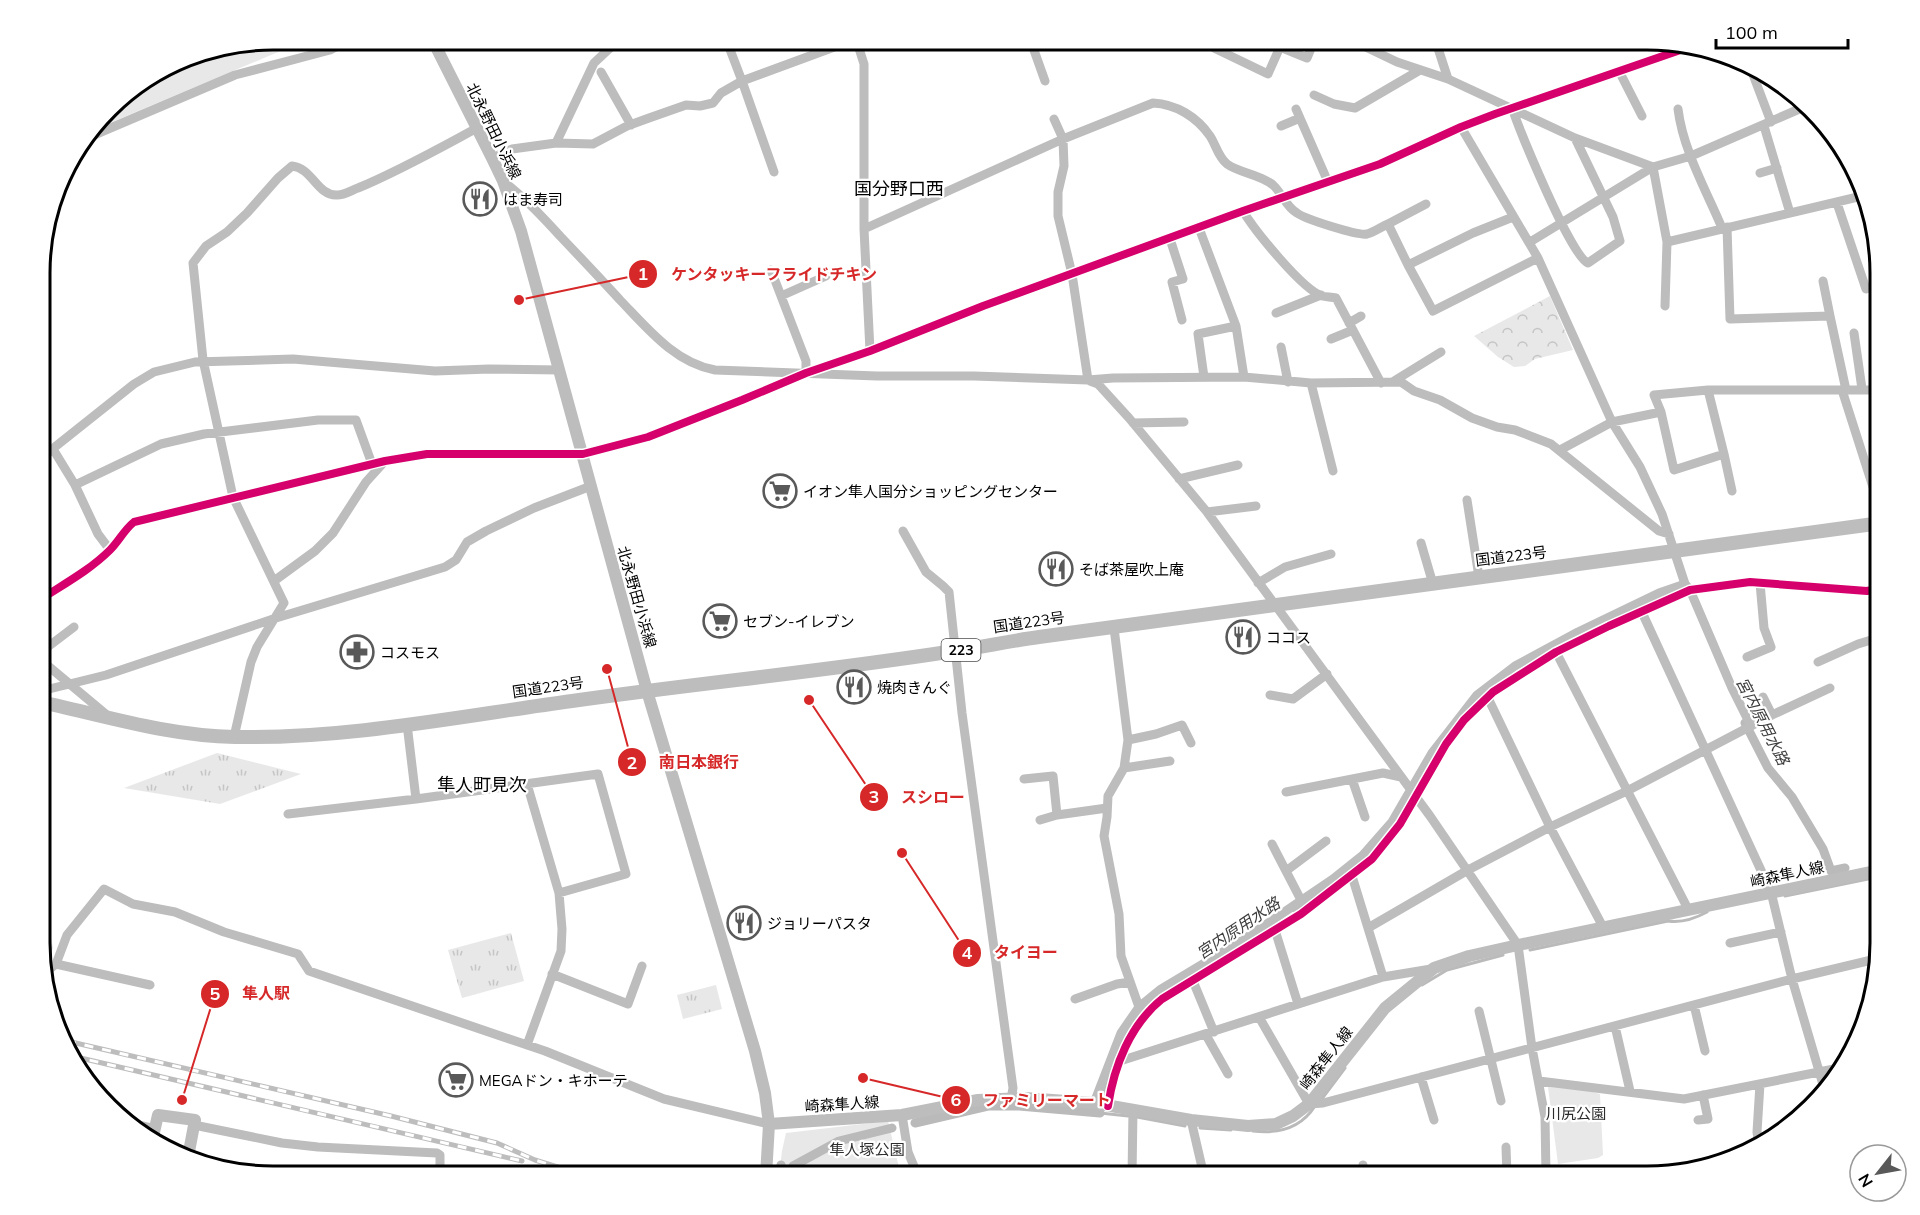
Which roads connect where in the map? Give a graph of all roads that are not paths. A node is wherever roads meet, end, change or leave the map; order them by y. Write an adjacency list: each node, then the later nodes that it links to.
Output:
1 (330, 50): 35 (street)
2 (438, 50): 34 (main road, 北永野田小浜線)
3 (608, 50): 38 (street)
4 (731, 50): 22 (street)
5 (826, 50): 22 (street)
6 (860, 50): 59 (street)
7 (1034, 50): 23 (street)
8 (1218, 50): 9 (street)
9 (1279, 50)
10 (1287, 50): 11 (street)
11 (1310, 50)
12 (1372, 50): 17 (street)
13 (1439, 50): 21 (street)
14 (1667, 50): 16 (street)
15 (1677, 51): 16 (street)
16 (1669, 54): 19 (street)
17 (1420, 70): 21 (street); 24 (street)
18 (601, 72): 31 (street)
19 (1619, 72): 25 (street); 28 (street)
20 (1753, 76): 30 (street)
21 (1448, 79): 25 (street)
22 (742, 81): 31 (street); 43 (street)
23 (1045, 81)
24 (1314, 95)
25 (1512, 108): 33 (street); 36 (street); 55 (street)
26 (1678, 109): 39 (street)
27 (1799, 109): 30 (street)
28 (1642, 116)
29 (1054, 118): 37 (street)
30 (1768, 124): 39 (street); 42 (street)
31 (631, 125): 38 (street)
32 (1281, 126): 46 (street)
33 (1461, 127): 46 (street); 54 (street)
34 (477, 129): 40 (main road, 北永野田小浜線); 84 (street)
35 (100, 133)
36 (1575, 138): 41 (street); 48 (street)
37 (1063, 140): 47 (street); 59 (street); 66 (street)
38 (556, 143): 40 (street)
39 (1691, 156): 41 (street); 58 (street)
40 (492, 158): 45 (main road, 北永野田小浜線)
41 (1653, 167): 48 (street); 62 (street)
42 (1777, 168): 44 (street); 53 (street)
43 (774, 172)
44 (1760, 173)
45 (503, 181): 85 (main road, 北永野田小浜線); 86 (street)
46 (1328, 182): 47 (street)
47 (1284, 197): 52 (street); 56 (street)
48 (1604, 197): 55 (street); 55 (street)
49 (1858, 197): 50 (street)
50 (1837, 203): 53 (street); 69 (street)
51 (1426, 204): 56 (street)
52 (1243, 211): 57 (street); 70 (street)
53 (1790, 213): 58 (street)
54 (1513, 217): 61 (street); 64 (street)
55 (1562, 222): 61 (street)
56 (1388, 224): 64 (street)
57 (1199, 228): 60 (street); 77 (street)
58 (1725, 228): 62 (street); 75 (street)
59 (864, 229): 82 (street)
60 (1170, 238): 66 (street); 76 (street)
61 (1530, 242): 63 (street)
62 (1667, 242): 72 (street)
63 (1538, 258): 64 (street); 100 (street)
64 (1408, 266)
65 (771, 270): 71 (street)
66 (1072, 274): 82 (street); 89 (street)
67 (826, 276): 71 (street)
68 (1823, 281): 75 (street)
69 (1866, 289)
70 (1321, 295): 73 (street); 78 (street)
71 (781, 296): 86 (street)
72 (1665, 306)
73 (1275, 313)
74 (1361, 316): 78 (street)
75 (1830, 316): 97 (street)
76 (1182, 320)
77 (1236, 326): 87 (street); 88 (street)
78 (1351, 327): 80 (street); 93 (street)
79 (1854, 333): 94 (street)
80 (1331, 339)
81 (1281, 347): 90 (street)
82 (870, 351): 86 (street)
83 (1441, 352): 91 (street)
84 (203, 360): 85 (street); 102 (street); 103 (street)
85 (560, 370): 106 (main road, 北永野田小浜線)
86 (806, 373): 89 (street); 106 (street)
87 (1204, 377): 88 (street); 89 (street)
88 (1244, 377): 90 (street)
89 (1088, 380): 101 (street)
90 (1288, 382): 92 (street)
91 (1392, 382): 93 (street); 104 (street)
92 (1311, 383): 93 (street); 111 (street)
93 (1381, 383)
94 (1862, 389): 95 (street); 97 (street)
95 (1870, 389)
96 (1708, 390): 97 (street); 98 (street); 107 (street)
97 (1844, 390): 112 (street)
98 (1661, 412): 100 (street); 107 (street)
99 (1184, 422): 101 (street)
100 (1612, 422): 104 (street); 123 (street)
101 (1133, 423): 113 (street)
102 (218, 431): 109 (street); 114 (street); 117 (street)
103 (53, 449): 105 (street); 114 (street)
104 (1560, 450): 123 (street)
105 (50, 451)
106 (583, 454): 108 (street); 115 (main road, 北永野田小浜線)
107 (1724, 454): 116 (street)
108 (385, 461): 109 (street); 129 (street)
109 (372, 464): 117 (street)
110 (1238, 465): 113 (street)
111 (1333, 471)
112 (1870, 476)
113 (1179, 478): 120 (street)
114 (75, 485): 125 (street)
115 (591, 486): 138 (street); 152 (main road, 北永野田小浜線)
116 (1732, 491)
117 (233, 497): 125 (street); 129 (street)
118 (1467, 500): 128 (street)
119 (1256, 506): 120 (street)
120 (1207, 512): 130 (street)
121 (1870, 525): 126 (highway, 国道223号 / 223)
122 (903, 531): 143 (street)
123 (1669, 534): 126 (street)
124 (1421, 543): 132 (street)
125 (110, 550): 135 (street)
126 (1674, 552): 128 (highway, 国道223号 / 223); 133 (street)
127 (1331, 554): 130 (street)
128 (1479, 577): 132 (highway, 国道223号 / 223)
129 (274, 581): 138 (street)
130 (1258, 583): 136 (street)
131 (1760, 583): 133 (street); 134 (street); 145 (street)
132 (1433, 584): 136 (highway, 国道223号 / 223)
133 (1688, 587): 137 (street); 160 (street)
134 (1870, 590)
135 (50, 593)
136 (1276, 605): 140 (highway, 国道223号 / 223); 148 (street)
137 (1639, 607): 144 (street); 164 (street); 173 (street)
138 (276, 618): 149 (street); 161 (street)
139 (74, 627): 142 (street)
140 (1114, 628): 143 (highway, 国道223号 / 223); 162 (street)
141 (1870, 640): 146 (street)
142 (50, 645)
143 (955, 651): 152 (highway, 国道223号 / 223); 230 (street)
144 (1556, 652): 155 (street); 171 (street)
145 (1747, 657)
146 (1818, 662)
147 (50, 668): 149 (street)
148 (1327, 674): 153 (street); 167 (street)
149 (68, 683): 150 (street); 158 (street)
150 (50, 688)
151 (1830, 688): 157 (street)
152 (648, 691): 159 (highway, 国道223号 / 223); 240 (main road, 北永野田小浜線)
153 (1270, 695)
154 (1763, 697): 157 (street)
155 (1488, 698): 173 (street); 180 (street)
156 (50, 704): 158 (highway, 国道223号 / 223)
157 (1772, 715): 160 (street)
158 (110, 717): 161 (highway, 国道223号 / 223)
159 (408, 724): 161 (highway, 国道223号 / 223); 174 (street)
160 (1751, 726): 164 (street)
161 (234, 737)
162 (1128, 740): 163 (street); 166 (street)
163 (1191, 743)
164 (1706, 751): 171 (street); 187 (street)
165 (1170, 761): 166 (street)
166 (1124, 768): 175 (street)
167 (1401, 777): 169 (street); 173 (street)
168 (1024, 778): 177 (street)
169 (1353, 779): 172 (street); 178 (street)
170 (528, 784): 174 (street); 188 (street); 188 (street)
171 (1627, 791): 180 (street); 190 (street)
172 (1286, 792)
173 (1414, 794): 183 (street); 186 (street); 189 (street)
174 (416, 799): 176 (street)
175 (1107, 808): 177 (street); 206 (street)
176 (288, 814)
177 (1057, 815): 179 (street)
178 (1365, 817)
179 (1040, 820)
180 (1550, 828): 183 (street); 191 (street)
181 (1326, 841): 184 (street)
182 (1272, 844): 184 (street)
183 (1468, 870): 192 (street); 196 (street)
184 (1286, 871): 189 (street)
185 (1870, 872): 187 (main road, 崎森隼人線)
186 (1352, 876): 192 (street); 193 (street)
187 (1771, 892): 190 (main road, 崎森隼人線); 194 (street)
188 (559, 893): 202 (street)
189 (1301, 900): 211 (street)
190 (1688, 909): 191 (main road, 崎森隼人線)
191 (1603, 927): 196 (main road, 崎森隼人線)
192 (1368, 928): 203 (street)
193 (1275, 930): 205 (street); 209 (street)
194 (1781, 932): 195 (street); 204 (street)
195 (1730, 943)
196 (1518, 945): 201 (main road, 崎森隼人線); 217 (street)
197 (1870, 960): 204 (street)
198 (56, 964): 200 (street); 207 (street); 216 (street)
199 (642, 966): 202 (street)
200 (51, 968)
201 (1434, 968): 203 (street); 233 (main road, 崎森隼人線)
202 (552, 974): 216 (street)
203 (1383, 977): 209 (street)
204 (1792, 979): 210 (street); 222 (street)
205 (1193, 981): 215 (street); 220 (street)
206 (1130, 982): 208 (street); 211 (street)
207 (150, 986)
208 (1075, 999)
209 (1298, 1004): 213 (street)
210 (1694, 1005): 214 (street); 218 (street)
211 (1138, 1007): 232 (street)
212 (1479, 1011): 219 (street)
213 (1259, 1017): 215 (street); 233 (street)
214 (1615, 1026): 217 (street); 228 (street)
215 (1210, 1034): 220 (street); 223 (street)
216 (527, 1045): 240 (street)
217 (1532, 1048): 219 (street); 225 (street)
218 (1705, 1051)
219 (1491, 1059): 224 (street); 231 (street)
220 (1120, 1061): 234 (street)
221 (1831, 1069): 222 (street)
222 (1819, 1071): 226 (street); 227 (street)
223 (1228, 1074)
224 (1421, 1077): 233 (street); 238 (street)
225 (1539, 1081): 228 (street); 252 (street)
226 (1822, 1081)
227 (1760, 1084): 229 (street); 243 (street)
228 (1630, 1092): 229 (street)
229 (1703, 1095): 239 (street)
230 (1011, 1099): 232 (main road, 崎森隼人線); 236 (main road, 崎森隼人線)
231 (1501, 1101)
232 (1094, 1103): 234 (main road, 崎森隼人線)
233 (1309, 1104): 237 (main road, 崎森隼人線)
234 (1108, 1106): 235 (main road, 崎森隼人線)
235 (1134, 1110): 237 (main road, 崎森隼人線); 249 (street)
236 (902, 1115): 240 (main road, 崎森隼人線); 248 (street)
237 (1191, 1120): 250 (street)
238 (1434, 1120)
239 (1698, 1120)
240 (769, 1124): 247 (main road, 北永野田小浜線)
241 (194, 1125): 242 (main road); 245 (main road); 246 (street)
242 (154, 1131)
243 (1758, 1137)
244 (1506, 1147): 251 (street)
245 (189, 1150)
246 (440, 1166)
247 (766, 1166)
248 (914, 1166)
249 (1132, 1166)
250 (1202, 1166)
251 (1507, 1166)
252 (1546, 1166)

